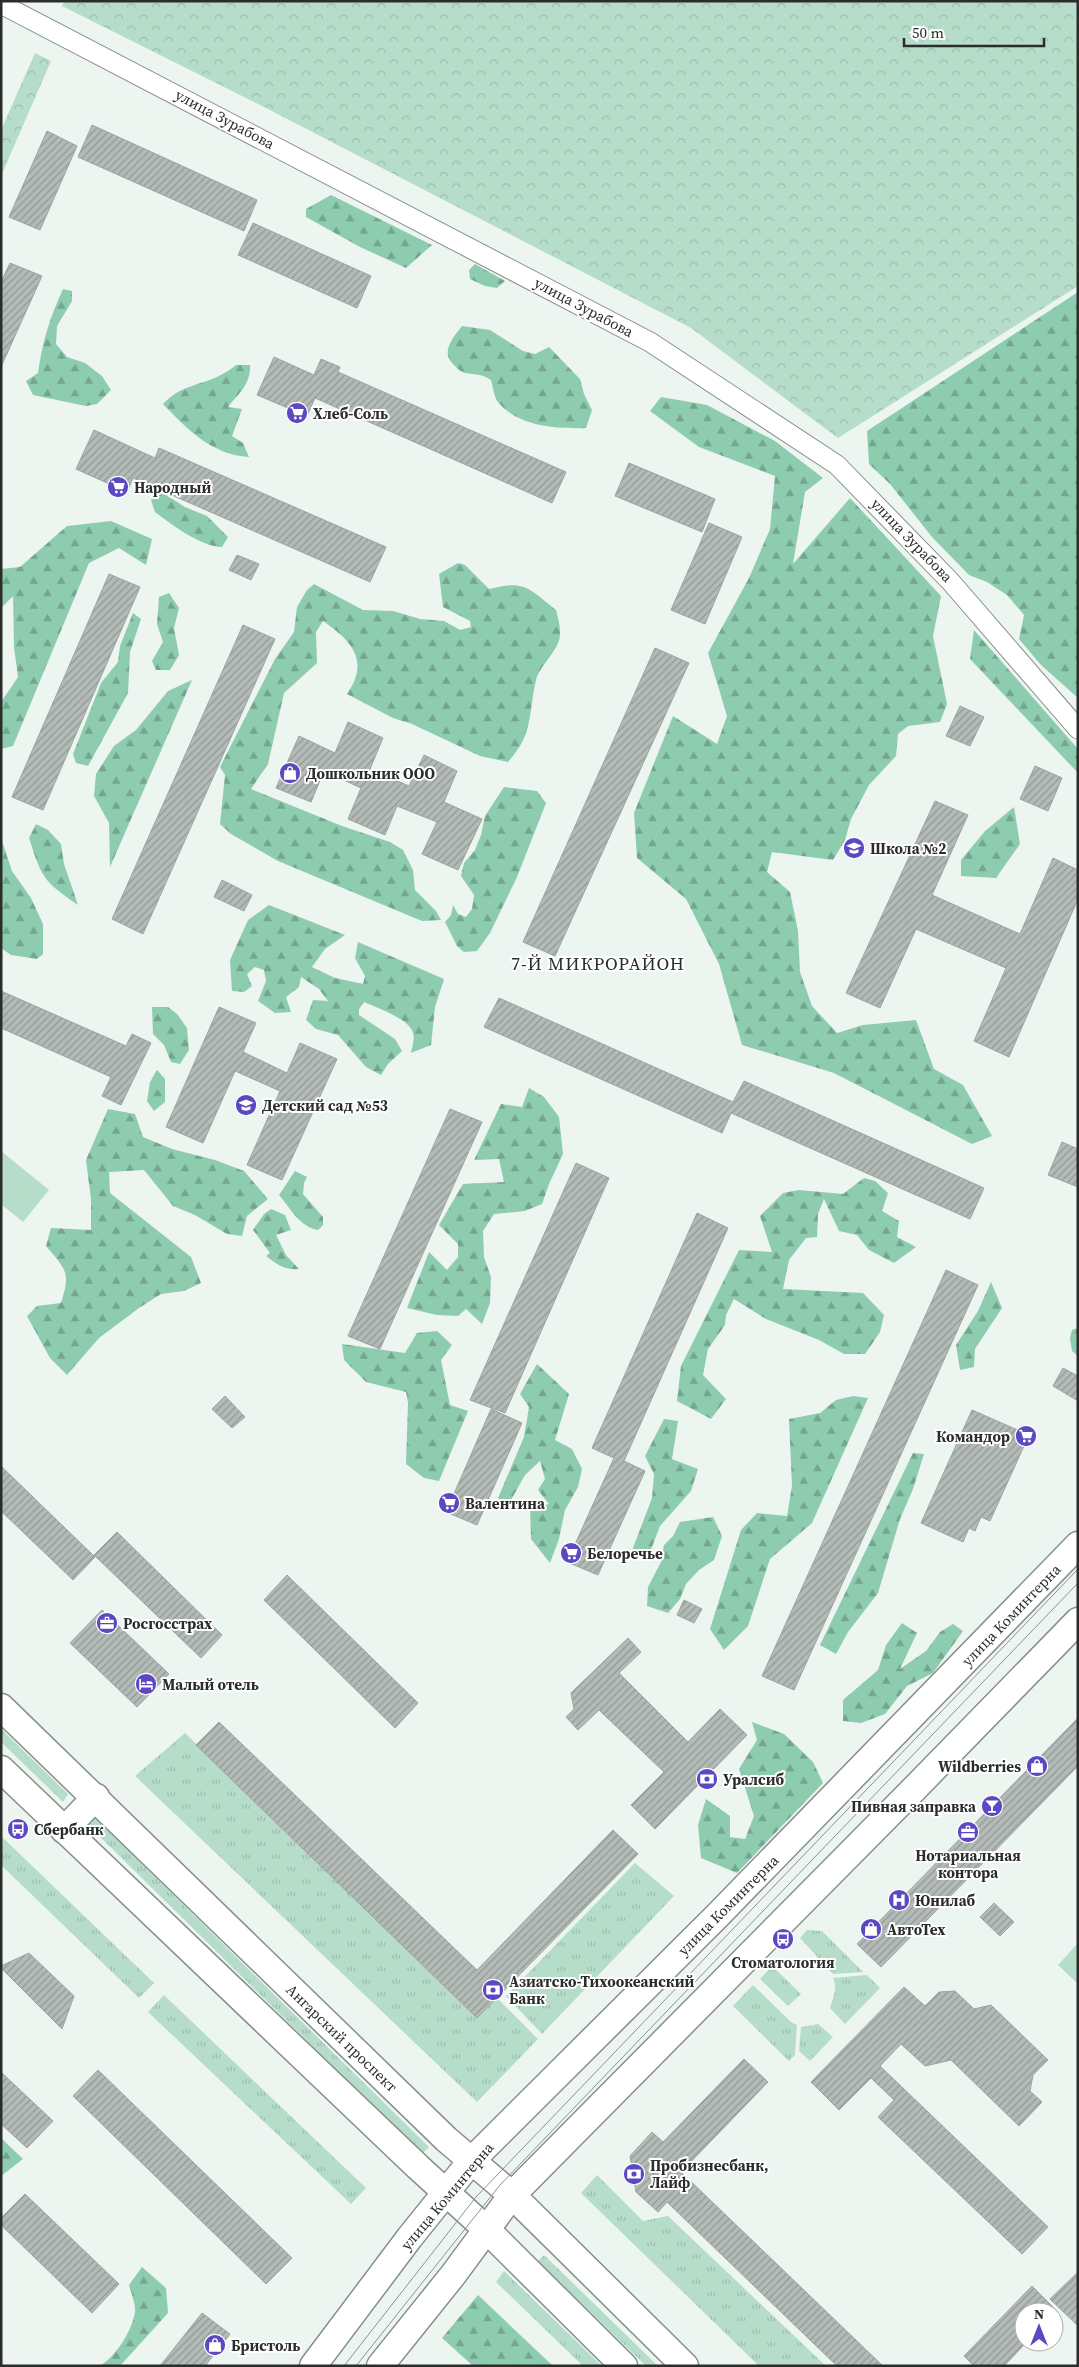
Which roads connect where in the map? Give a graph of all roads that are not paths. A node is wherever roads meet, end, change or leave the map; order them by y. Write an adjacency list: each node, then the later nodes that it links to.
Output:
1 (1, 4): 2 (street, улица Зурабова)
2 (1078, 729)
3 (1078, 1545): 9 (street, улица Коминтерна)
4 (1078, 1621): 11 (street)
5 (1, 1707): 7 (street, Ангарский проспект)
6 (1, 1769): 8 (street)
7 (96, 1797): 8 (street); 9 (street, Ангарский проспект)
8 (64, 1830): 10 (street)
9 (472, 2160): 10 (street, улица Коминтерна); 11 (street, Ангарский проспект)
10 (446, 2192): 12 (street); 13 (street, улица Коминтерна)
11 (512, 2195): 12 (street); 16 (street, Ангарский проспект)
12 (485, 2228): 14 (street); 15 (street)
13 (313, 2366)
14 (380, 2366)
15 (624, 2366)
16 (686, 2366)

